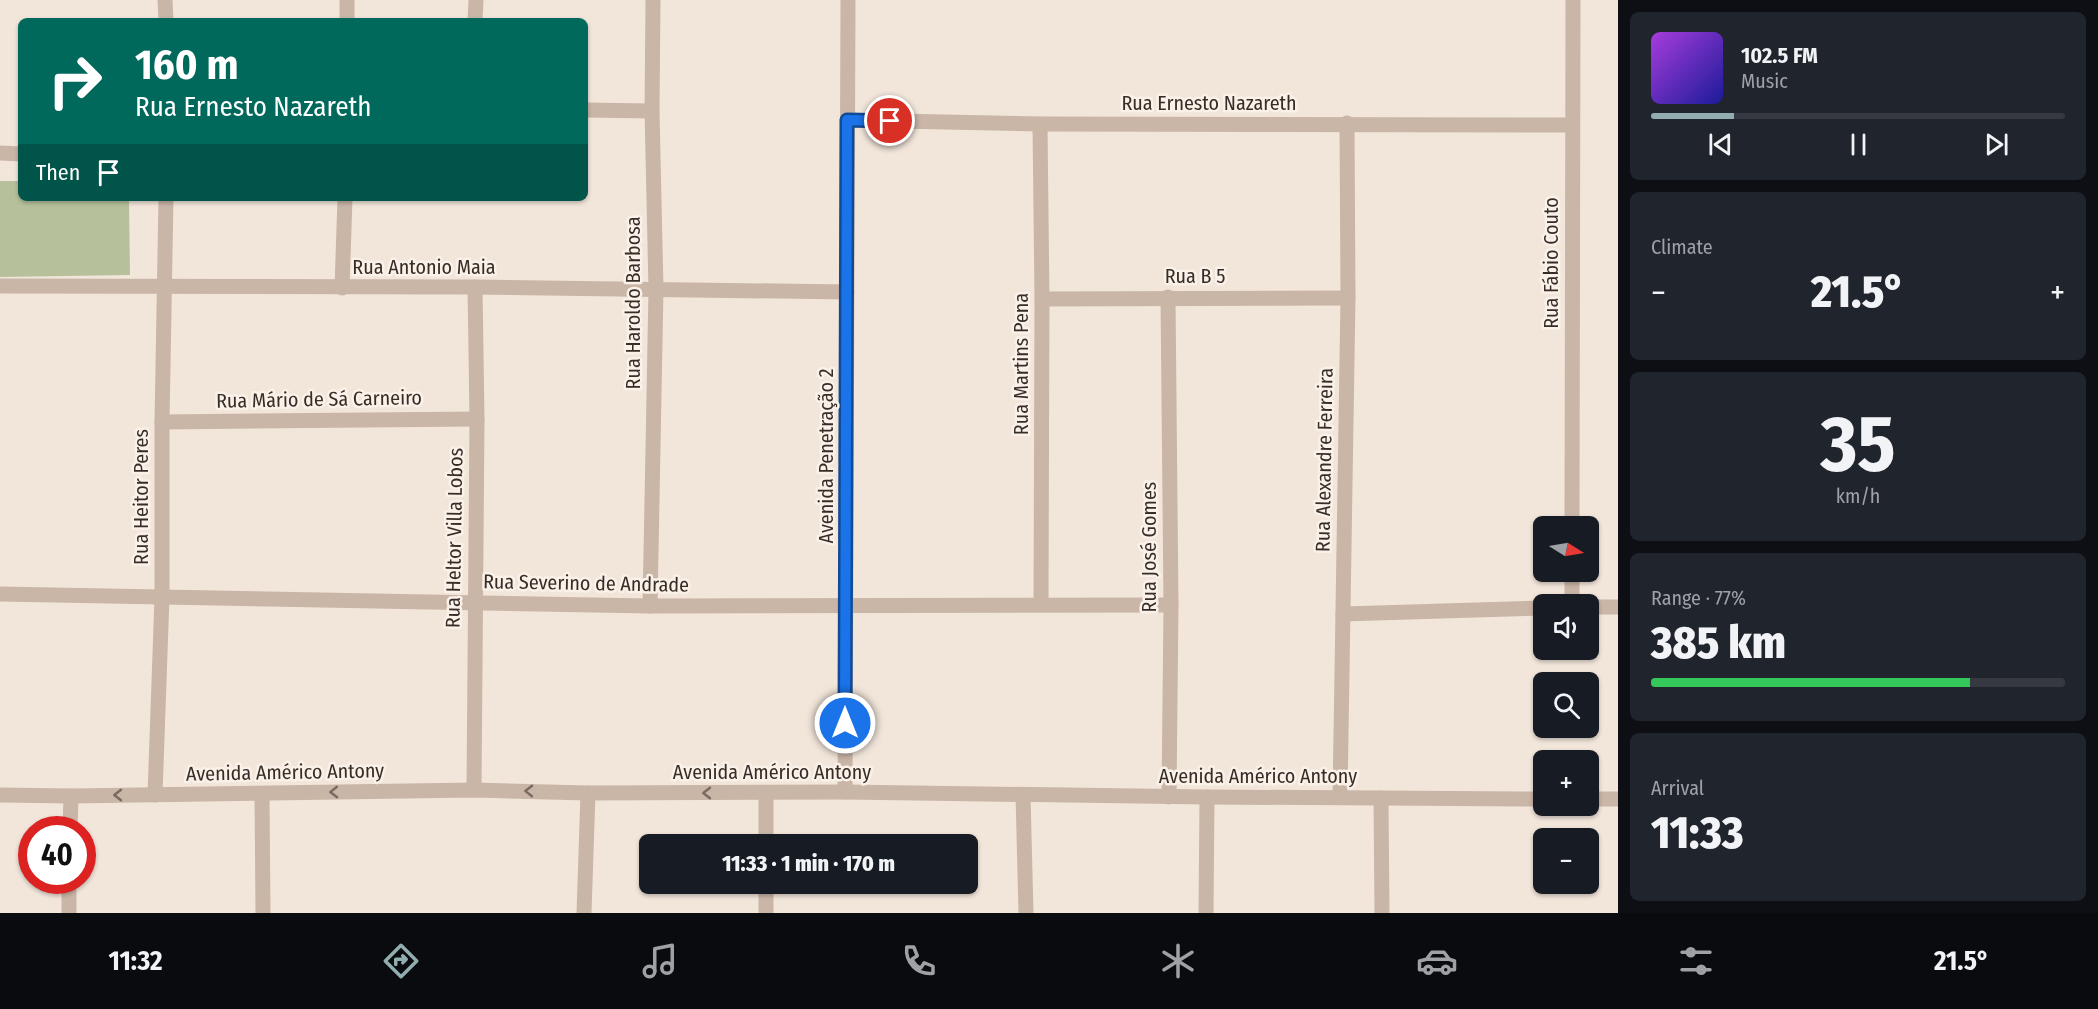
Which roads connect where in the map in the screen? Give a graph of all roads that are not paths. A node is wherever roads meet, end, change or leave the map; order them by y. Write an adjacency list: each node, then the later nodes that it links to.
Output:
1 (165, 0): 7 (street)
2 (347, 0): 8 (street)
3 (476, 0): 9 (street)
4 (653, 0): 11 (street, Rua Haroldo Barbosa)
5 (848, 0): 12 (street, Avenida Penetração 2)
6 (1573, 0): 15 (street, Rua Fábio Couto)
7 (166, 18)
8 (347, 18)
9 (475, 18)
10 (588, 110): 11 (street)
11 (652, 111): 24 (street, Rua Haroldo Barbosa)
12 (847, 120): 14 (street, Rua Ernesto Nazareth); 25 (street, Avenida Penetração 2)
13 (1347, 123): 14 (street, Rua Ernesto Nazareth); 15 (street, Rua Ernesto Nazareth); 27 (street, Rua Alexandre Ferreira)
14 (1040, 124): 28 (street, Rua Martins Pena)
15 (1572, 125): 31 (street, Rua Fábio Couto)
16 (0, 153): 17 (street)
17 (18, 154)
18 (166, 201): 20 (street, Rua Heitor Peres)
19 (345, 201): 23 (street)
20 (164, 285): 21 (street, Rua Antonio Maia); 23 (street, Rua Antonio Maia); 30 (street, Rua Heitor Peres)
21 (0, 286)
22 (475, 287): 23 (street, Rua Antonio Maia); 24 (street, Rua Antonio Maia); 29 (street, Rua Heltor Villa Lobos)
23 (342, 288)
24 (656, 289): 25 (street, Rua Antonio Maia); 37 (street, Rua Haroldo Barbosa)
25 (847, 292): 38 (street, Avenida Penetração 2)
26 (1168, 297): 27 (street, Rua B 5); 28 (street, Rua B 5); 36 (street, Rua José Gomes)
27 (1348, 298): 42 (street, Rua Alexandre Ferreira)
28 (1042, 299): 35 (street, Rua Martins Pena)
29 (477, 419): 30 (street, Rua Mário de Sá Carneiro); 34 (street, Rua Heltor Villa Lobos)
30 (162, 422): 33 (street, Rua Heitor Peres)
31 (1572, 516)
32 (0, 594): 33 (street, Rua Severino de Andrade)
33 (162, 597): 34 (street, Rua Severino de Andrade); 49 (street, Rua Heitor Peres)
34 (474, 603): 37 (street, Rua Severino de Andrade); 43 (street, Rua Heltor Villa Lobos)
35 (1041, 604): 36 (street, Rua Severino de Andrade); 38 (street, Rua Severino de Andrade)
36 (1170, 605): 52 (street, Rua José Gomes)
37 (650, 606): 38 (street, Rua Severino de Andrade)
38 (846, 606): 44 (street, Avenida Penetração 2)
39 (1599, 607): 40 (street)
40 (1618, 607)
41 (1533, 608): 42 (street)
42 (1342, 614): 54 (street, Rua Alexandre Ferreira)
43 (474, 790): 45 (street, Avenida Américo Antony, one-way to 43); 47 (street, Avenida Américo Antony, one-way to 47)
44 (844, 792): 46 (street, Avenida Américo Antony); 50 (street, Avenida Américo Antony)
45 (588, 793): 46 (street, Avenida Américo Antony, one-way to 45); 65 (street)
46 (766, 793): 60 (street)
47 (262, 794): 49 (street, Avenida Américo Antony); 64 (street)
48 (0, 795): 51 (street, Avenida Américo Antony)
49 (155, 795): 51 (street, Avenida Américo Antony, one-way to 51)
50 (1023, 795): 52 (street, Avenida Américo Antony); 67 (street)
51 (71, 796): 59 (street)
52 (1169, 797): 53 (street, Avenida Américo Antony)
53 (1207, 797): 54 (street, Avenida Américo Antony); 68 (street)
54 (1340, 797): 55 (street, Avenida Américo Antony)
55 (1381, 798): 56 (street, Avenida Américo Antony); 69 (street)
56 (1533, 799)
57 (1599, 799): 58 (street)
58 (1618, 799)
59 (70, 816)
60 (766, 834)
61 (69, 894): 63 (street)
62 (766, 894): 66 (street)
63 (69, 913)
64 (263, 913)
65 (585, 913)
66 (766, 913)
67 (1026, 913)
68 (1206, 913)
69 (1382, 913)

